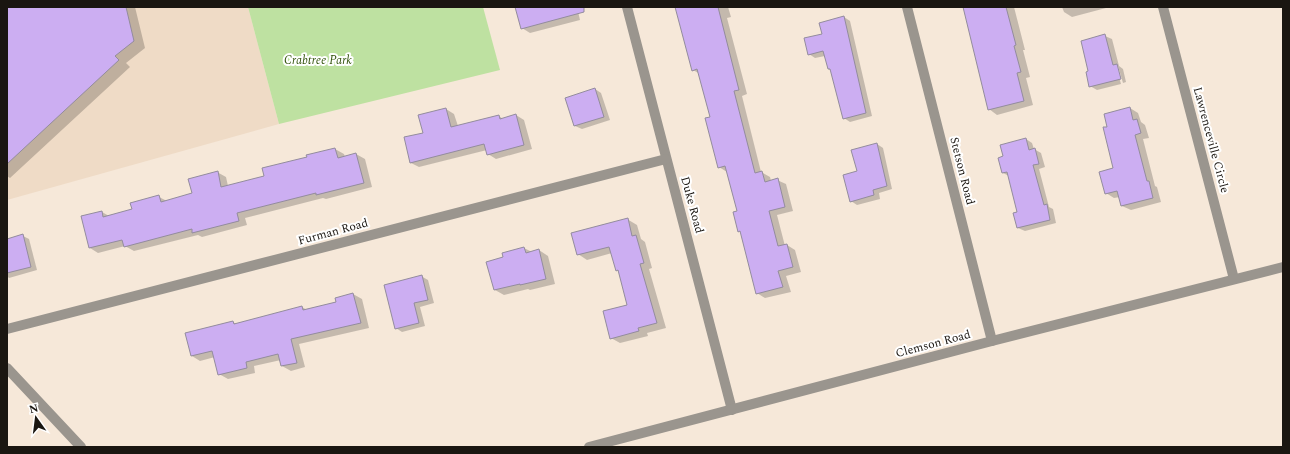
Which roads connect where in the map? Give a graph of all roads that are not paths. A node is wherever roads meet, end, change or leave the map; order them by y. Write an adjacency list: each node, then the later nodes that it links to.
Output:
1 (627, 7): 4 (street, Duke Road)
2 (907, 7): 8 (street, Stetson Road)
3 (1163, 7): 6 (street, Lawrenceville Circle)
4 (666, 159): 7 (street, Furman Road); 10 (street, Duke Road)
5 (1283, 266): 6 (street, Clemson Road)
6 (1234, 279): 8 (street, Clemson Road)
7 (7, 330)
8 (992, 341): 10 (street, Clemson Road)
9 (7, 368): 11 (street)
10 (732, 410): 12 (street, Clemson Road)
11 (81, 447)
12 (589, 447)

